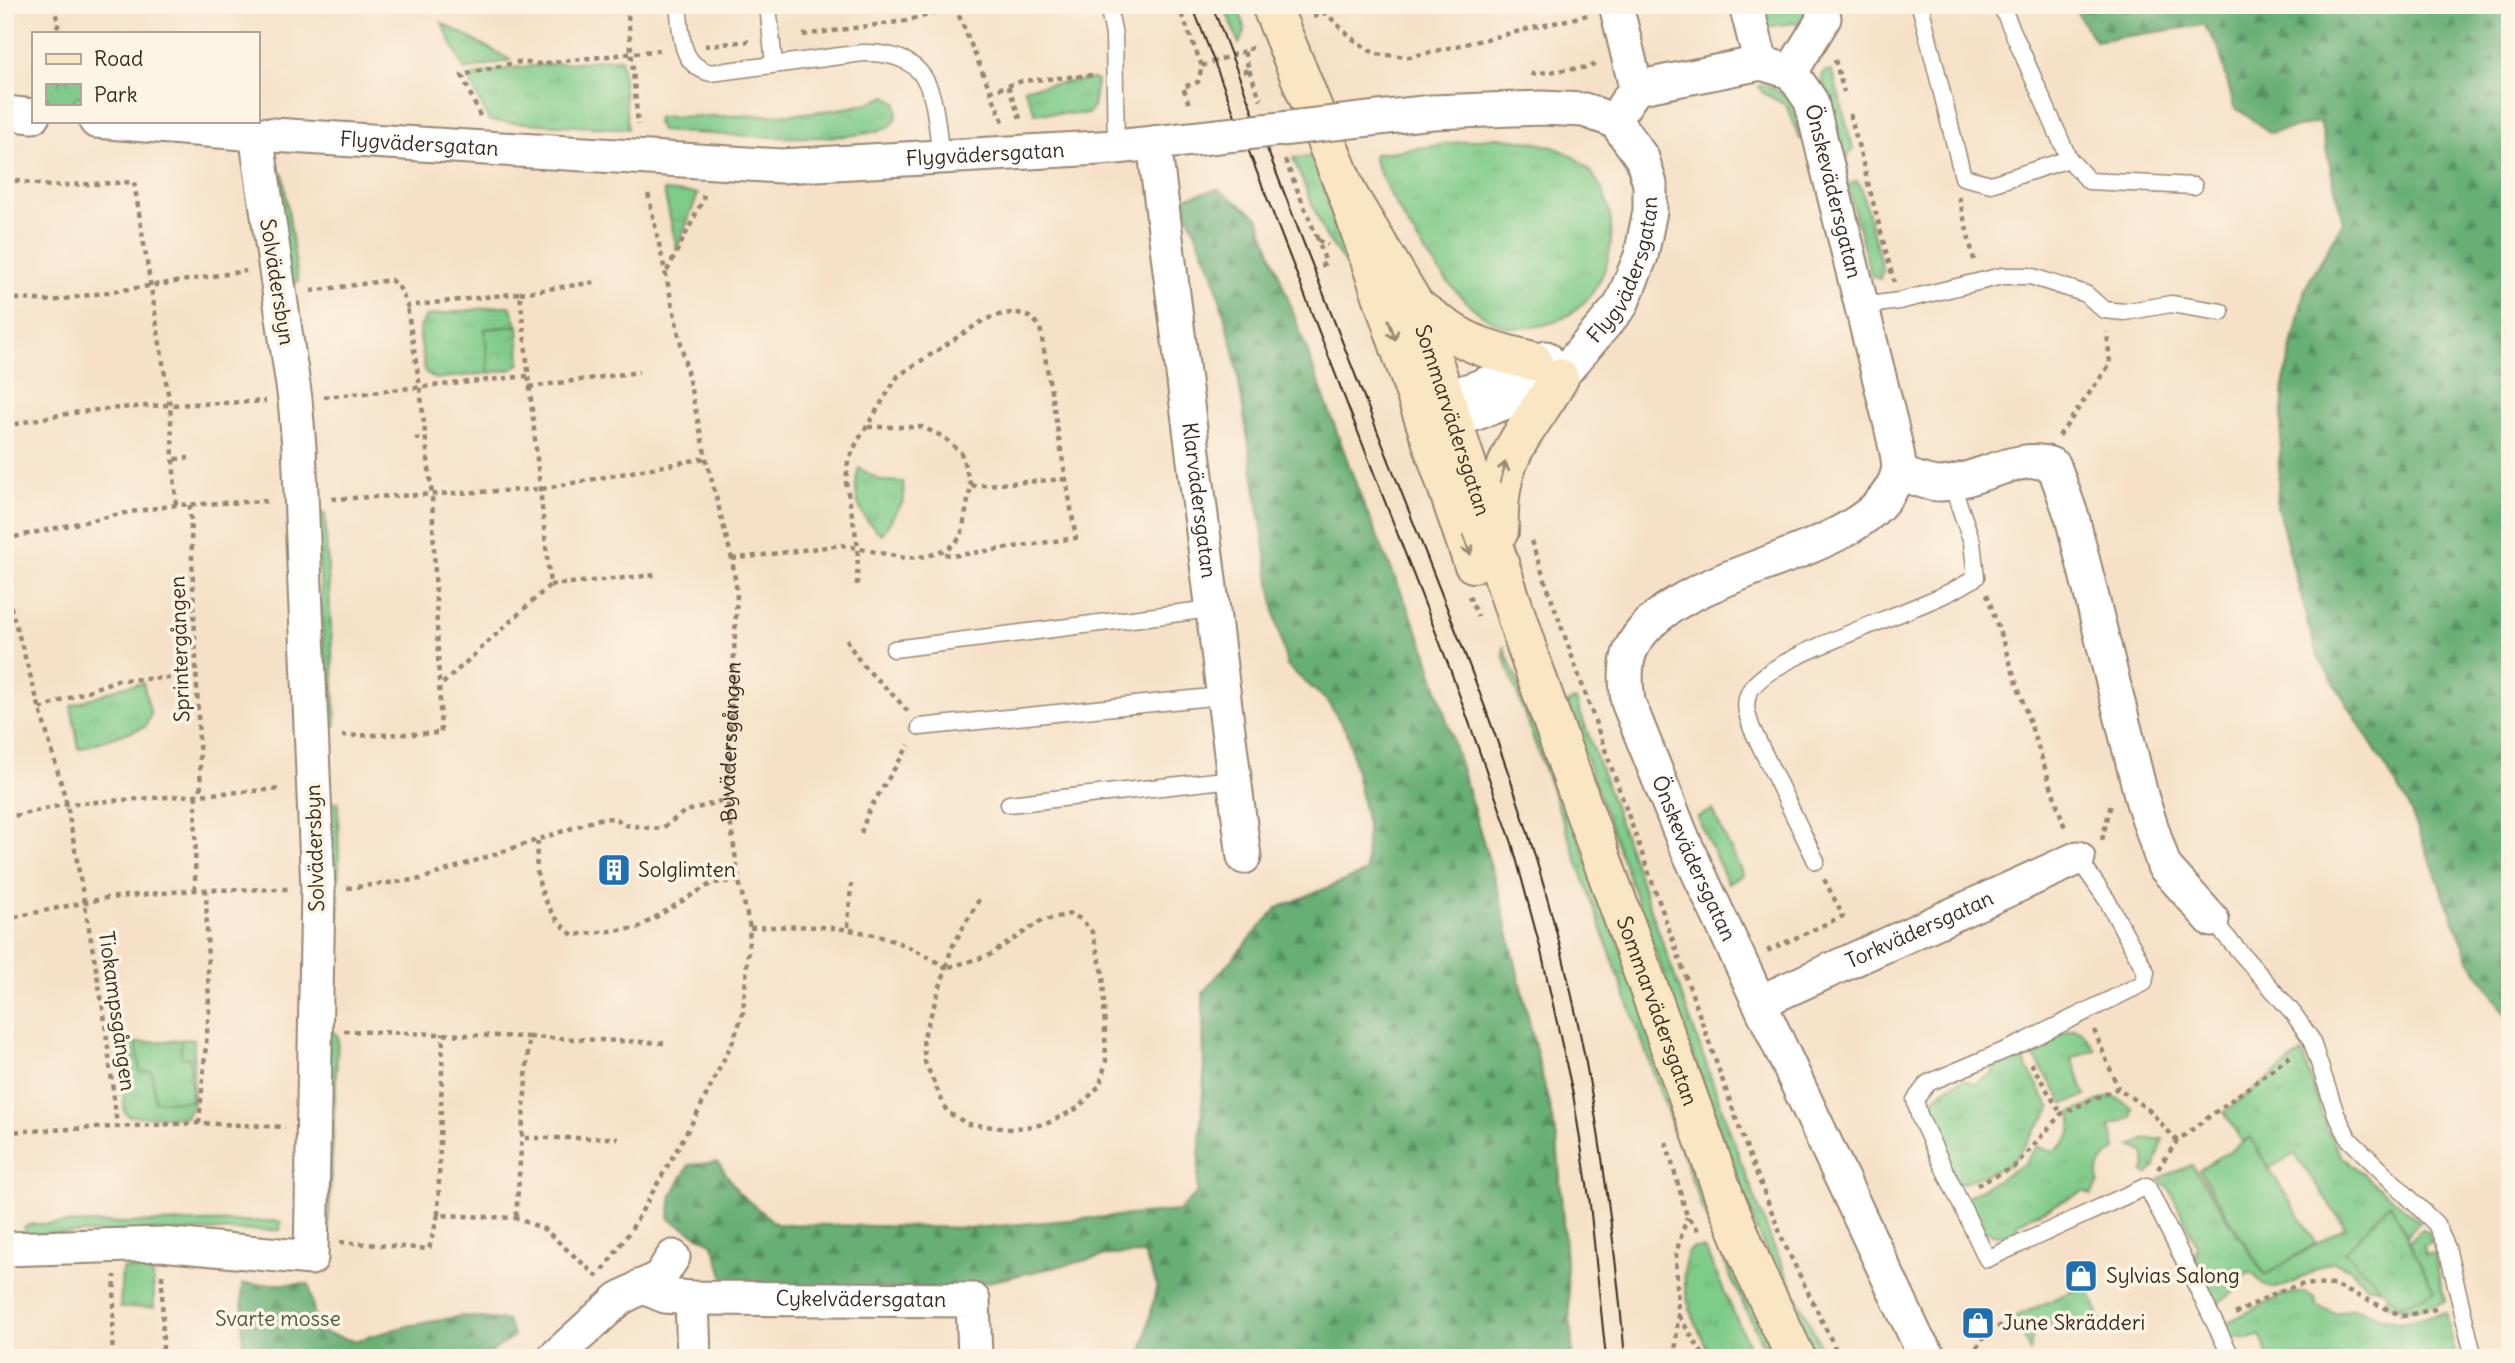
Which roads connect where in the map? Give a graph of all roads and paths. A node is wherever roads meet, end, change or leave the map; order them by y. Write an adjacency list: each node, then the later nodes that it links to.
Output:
1 (52, 5): 15 (path)
2 (627, 5): 33 (path)
3 (678, 5): 18 (lane)
4 (768, 5): 18 (lane)
5 (955, 5): 23 (path)
6 (1108, 5): 36 (lane)
7 (1178, 5): 19 (path)
8 (1271, 5): 43 (street, Sommarvädersgatan)
9 (1746, 5): 20 (street)
10 (1920, 5): 38 (lane)
11 (2001, 5): 38 (lane)
12 (1605, 11): 14 (path); 17 (street)
13 (1823, 12): 20 (street); 25 (path)
14 (1309, 18)
15 (55, 32)
16 (1244, 51): 19 (path)
17 (1628, 55): 22 (path); 24 (street)
18 (774, 64): 37 (lane)
19 (1202, 66): 26 (path)
20 (1776, 68): 24 (street); 55 (street, Önskevädersgatan)
21 (1099, 74): 23 (path)
22 (1524, 75)
23 (1008, 86): 32 (path)
24 (1636, 88): 30 (street)
25 (1846, 99)
26 (1188, 103)
27 (5, 113): 29 (street)
28 (1849, 113): 52 (path)
29 (32, 116)
30 (1615, 121): 35 (street, Flygvädersgatan, bridge); 58 (street, Flygvädersgatan)
31 (108, 122): 34 (street, Flygvädersgatan)
32 (1023, 124)
33 (638, 125)
34 (256, 134): 39 (street, Flygvädersgatan); 47 (street, Solvädersbyn)
35 (1168, 142): 36 (street, Flygvädersgatan); 94 (street, Klarvädersgatan)
36 (1116, 147): 37 (street, Flygvädersgatan)
37 (941, 157): 39 (street, Flygvädersgatan)
38 (2069, 159): 41 (lane)
39 (709, 163): 46 (path)
40 (5, 179): 49 (path)
41 (2194, 186)
42 (646, 189): 46 (path, Byvädersgången)
43 (1348, 195): 54 (street, Sommarvädersgatan); 65 (street, Sommarvädersgatan, one-way to 65)
44 (1959, 199): 45 (path)
45 (1970, 246)
46 (667, 272): 71 (path, Byvädersgången)
47 (277, 281): 49 (path); 53 (path); 63 (street, Solvädersbyn)
48 (597, 282): 50 (path)
49 (151, 285): 51 (path); 64 (path)
50 (520, 293): 53 (path); 60 (path)
51 (5, 298)
52 (1899, 301): 55 (lane); 56 (lane)
53 (407, 306): 61 (path)
54 (1415, 306): 58 (street); 65 (street, Sommarvädersgatan)
55 (1862, 306): 74 (street, Önskevädersgatan)
56 (2104, 310): 57 (lane); 73 (path)
57 (2221, 312)
58 (1546, 369): 65 (street, Flygvädersgatan); 88 (street, one-way to 58)
59 (639, 372): 62 (path)
60 (528, 376): 61 (path); 62 (path)
61 (420, 387): 63 (path); 68 (path)
62 (530, 387): 78 (path)
63 (295, 399): 64 (path); 80 (street, Solvädersbyn)
64 (170, 406): 66 (path); 72 (path)
65 (1436, 414): 88 (street, Sommarvädersgatan); 97 (street, Sommarvädersgatan, one-way to 97)
66 (5, 426)
67 (865, 427): 75 (path); 77 (path); 85 (path)
68 (424, 438): 69 (path); 79 (path)
69 (415, 439)
70 (189, 458): 72 (path)
71 (706, 458): 78 (path); 87 (path, Byvädersgången)
72 (175, 459): 81 (path)
73 (2042, 460): 76 (street); 104 (street)
74 (1898, 472): 76 (street); 128 (street, Önskevädersgatan)
75 (1066, 479): 77 (path); 86 (path)
76 (1951, 482): 90 (lane)
77 (971, 486): 86 (path)
78 (541, 489): 79 (path); 92 (path)
79 (432, 496): 80 (path); 99 (path)
80 (301, 500): 82 (path); 103 (street, Solvädersbyn)
81 (176, 505): 82 (path); 84 (path)
82 (190, 505): 98 (path, Sprintergången)
83 (1526, 530): 173 (path)
84 (5, 539)
85 (858, 547): 86 (path); 87 (path); 91 (path)
86 (940, 552)
87 (732, 559): 108 (path, Byvädersgången)
88 (1501, 564): 97 (street, Sommarvädersgatan)
89 (655, 575): 92 (path)
90 (1976, 577): 115 (lane); 116 (path)
91 (857, 584)
92 (550, 585): 99 (path)
93 (5, 587): 101 (path)
94 (1211, 609): 96 (lane); 100 (street, Klarvädersgatan)
95 (848, 639): 102 (path)
96 (894, 649)
97 (1530, 657): 172 (street, Sommarvädersgatan)
98 (197, 677): 101 (path); 107 (path, Sprintergången)
99 (439, 687): 103 (path)
100 (1221, 696): 102 (lane); 105 (street, Klarvädersgatan)
101 (40, 709): 109 (path)
102 (920, 727): 112 (path)
103 (311, 737): 106 (street, Solvädersbyn)
104 (2133, 762): 116 (path); 125 (street)
105 (1233, 779): 110 (lane); 114 (street, Klarvädersgatan)
106 (313, 787): 107 (path); 119 (street, Solvädersbyn)
107 (199, 793): 109 (path); 120 (path, Sprintergången)
108 (727, 799): 113 (path); 117 (path, Byvädersgången)
109 (67, 804): 111 (path); 123 (path)
110 (1009, 804)
111 (5, 818)
112 (861, 833)
113 (538, 840): 117 (path); 119 (path)
114 (1244, 857)
115 (1816, 861): 128 (path)
116 (2085, 868): 130 (street, Torkvädersgatan); 131 (lane)
117 (739, 881): 127 (path, Byvädersgången)
118 (851, 884): 126 (path)
119 (318, 889): 121 (path); 132 (street, Solvädersbyn)
120 (195, 890): 121 (path); 123 (path)
121 (206, 890): 140 (path)
122 (981, 896): 129 (path)
123 (85, 902): 124 (path); 141 (path, Tiokampsgången)
124 (5, 919)
125 (2212, 920): 135 (lane)
126 (848, 927): 127 (path); 129 (path)
127 (750, 928): 157 (path, Byvädersgången)
128 (1741, 962): 130 (street, Önskevädersgatan)
129 (946, 968): 129 (path)
130 (1760, 1002): 174 (street, Önskevädersgatan)
131 (2086, 1013): 137 (lane); 138 (path)
132 (315, 1030): 133 (path); 142 (street, Solvädersbyn)
133 (443, 1034): 134 (path); 149 (path)
134 (529, 1037): 136 (path); 144 (path)
135 (2311, 1040): 146 (path); 159 (lane)
136 (666, 1043)
137 (2020, 1044): 139 (path); 148 (lane)
138 (2118, 1087): 139 (path); 146 (path)
139 (2061, 1114): 148 (path)
140 (199, 1123): 141 (path); 142 (path)
141 (117, 1125): 143 (path)
142 (313, 1129): 156 (street, Solvädersbyn)
143 (5, 1132)
144 (524, 1138): 145 (path); 151 (path)
145 (618, 1138)
146 (2177, 1141): 147 (path)
147 (2147, 1186): 148 (lane); 163 (lane)
148 (1956, 1195)
149 (438, 1215): 151 (path); 156 (path)
150 (1687, 1216): 160 (path)
151 (516, 1218): 157 (path)
152 (161, 1244): 153 (street); 156 (street); 166 (path)
153 (116, 1245): 154 (street); 165 (path)
154 (5, 1249)
155 (673, 1257): 157 (street)
156 (311, 1258)
157 (612, 1287): 158 (street, Cykelvädersgatan); 167 (street)
158 (692, 1298): 168 (street); 169 (street, Cykelvädersgatan)
159 (2461, 1304): 163 (path); 177 (lane)
160 (1678, 1315): 170 (path); 171 (path)
161 (2009, 1315): 175 (path)
162 (5, 1316): 164 (path)
163 (2216, 1324): 176 (lane)
164 (10, 1358)
165 (112, 1358)
166 (163, 1358)
167 (554, 1358)
168 (694, 1358)
169 (975, 1358)
170 (1675, 1358)
171 (1705, 1358)
172 (1796, 1358)
173 (1840, 1358)
174 (1930, 1358)
175 (1974, 1358)
176 (2232, 1358)
177 (2474, 1358)

